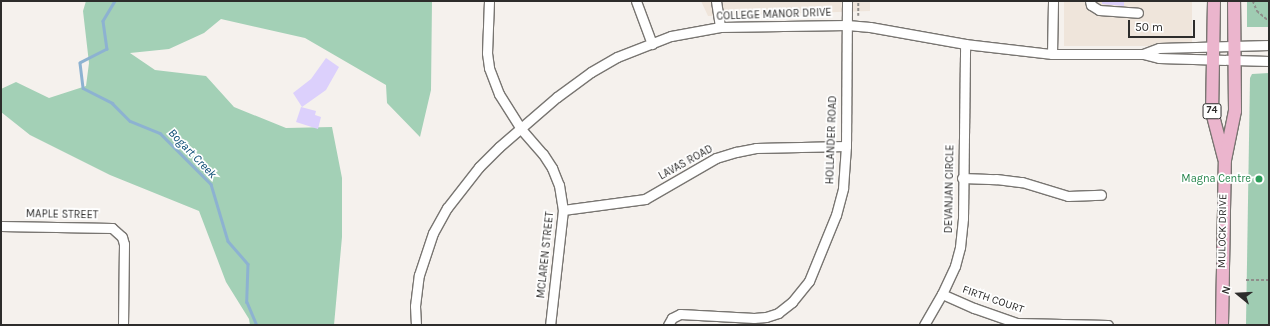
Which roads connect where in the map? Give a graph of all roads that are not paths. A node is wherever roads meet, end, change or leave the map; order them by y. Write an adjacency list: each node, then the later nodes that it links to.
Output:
1 (489, 1): 22 (street, MCLAREN STREET)
2 (636, 1): 12 (street)
3 (716, 1): 11 (street)
4 (847, 1): 10 (street, HOLLANDER ROAD)
5 (1053, 1): 17 (street)
6 (1090, 1): 9 (street)
7 (1214, 1): 16 (main road, MULOCK DRIVE / 74)
8 (1234, 1): 14 (main road, MULOCK DRIVE / 74)
9 (1138, 12)
10 (847, 25): 11 (street, COLLEGE MANOR DRIVE); 13 (street, COLLEGE MANOR DRIVE); 23 (street, HOLLANDER ROAD)
11 (720, 27): 12 (street, COLLEGE MANOR DRIVE)
12 (652, 44): 22 (street, COLLEGE MANOR DRIVE)
13 (965, 44): 17 (street, COLLEGE MANOR DRIVE); 25 (street, DEVANJAN CIRCLE)
14 (1234, 45): 15 (street, COLLEGE MANOR DRIVE); 16 (street, COLLEGE MANOR DRIVE); 20 (main road, MULOCK DRIVE / 74)
15 (1269, 45)
16 (1213, 46): 18 (street, COLLEGE MANOR DRIVE); 19 (main road, MULOCK DRIVE / 74)
17 (1052, 54): 18 (street, COLLEGE MANOR DRIVE)
18 (1143, 54): 19 (street, COLLEGE MANOR DRIVE)
19 (1212, 60): 20 (street, COLLEGE MANOR DRIVE); 24 (main road, MULOCK DRIVE / 74)
20 (1234, 60): 21 (street, COLLEGE MANOR DRIVE); 24 (main road, MULOCK DRIVE / 74)
21 (1269, 61)
22 (520, 129): 27 (street, MCLAREN STREET); 31 (street, COLLEGE MANOR DRIVE)
23 (846, 146): 27 (street, LAVAS ROAD); 33 (street, HOLLANDER ROAD)
24 (1225, 160): 36 (main road, MULOCK DRIVE / 74)
25 (962, 178): 26 (street); 29 (street, DEVANJAN CIRCLE)
26 (1101, 195)
27 (563, 210): 32 (street, MCLAREN STREET)
28 (1, 226): 30 (street, MAPLE STREET)
29 (942, 294): 34 (street, DEVANJAN CIRCLE); 35 (street, FIRTH COURT)
30 (123, 325)
31 (416, 325)
32 (550, 325)
33 (668, 325)
34 (924, 325)
35 (1108, 325)
36 (1222, 325)

